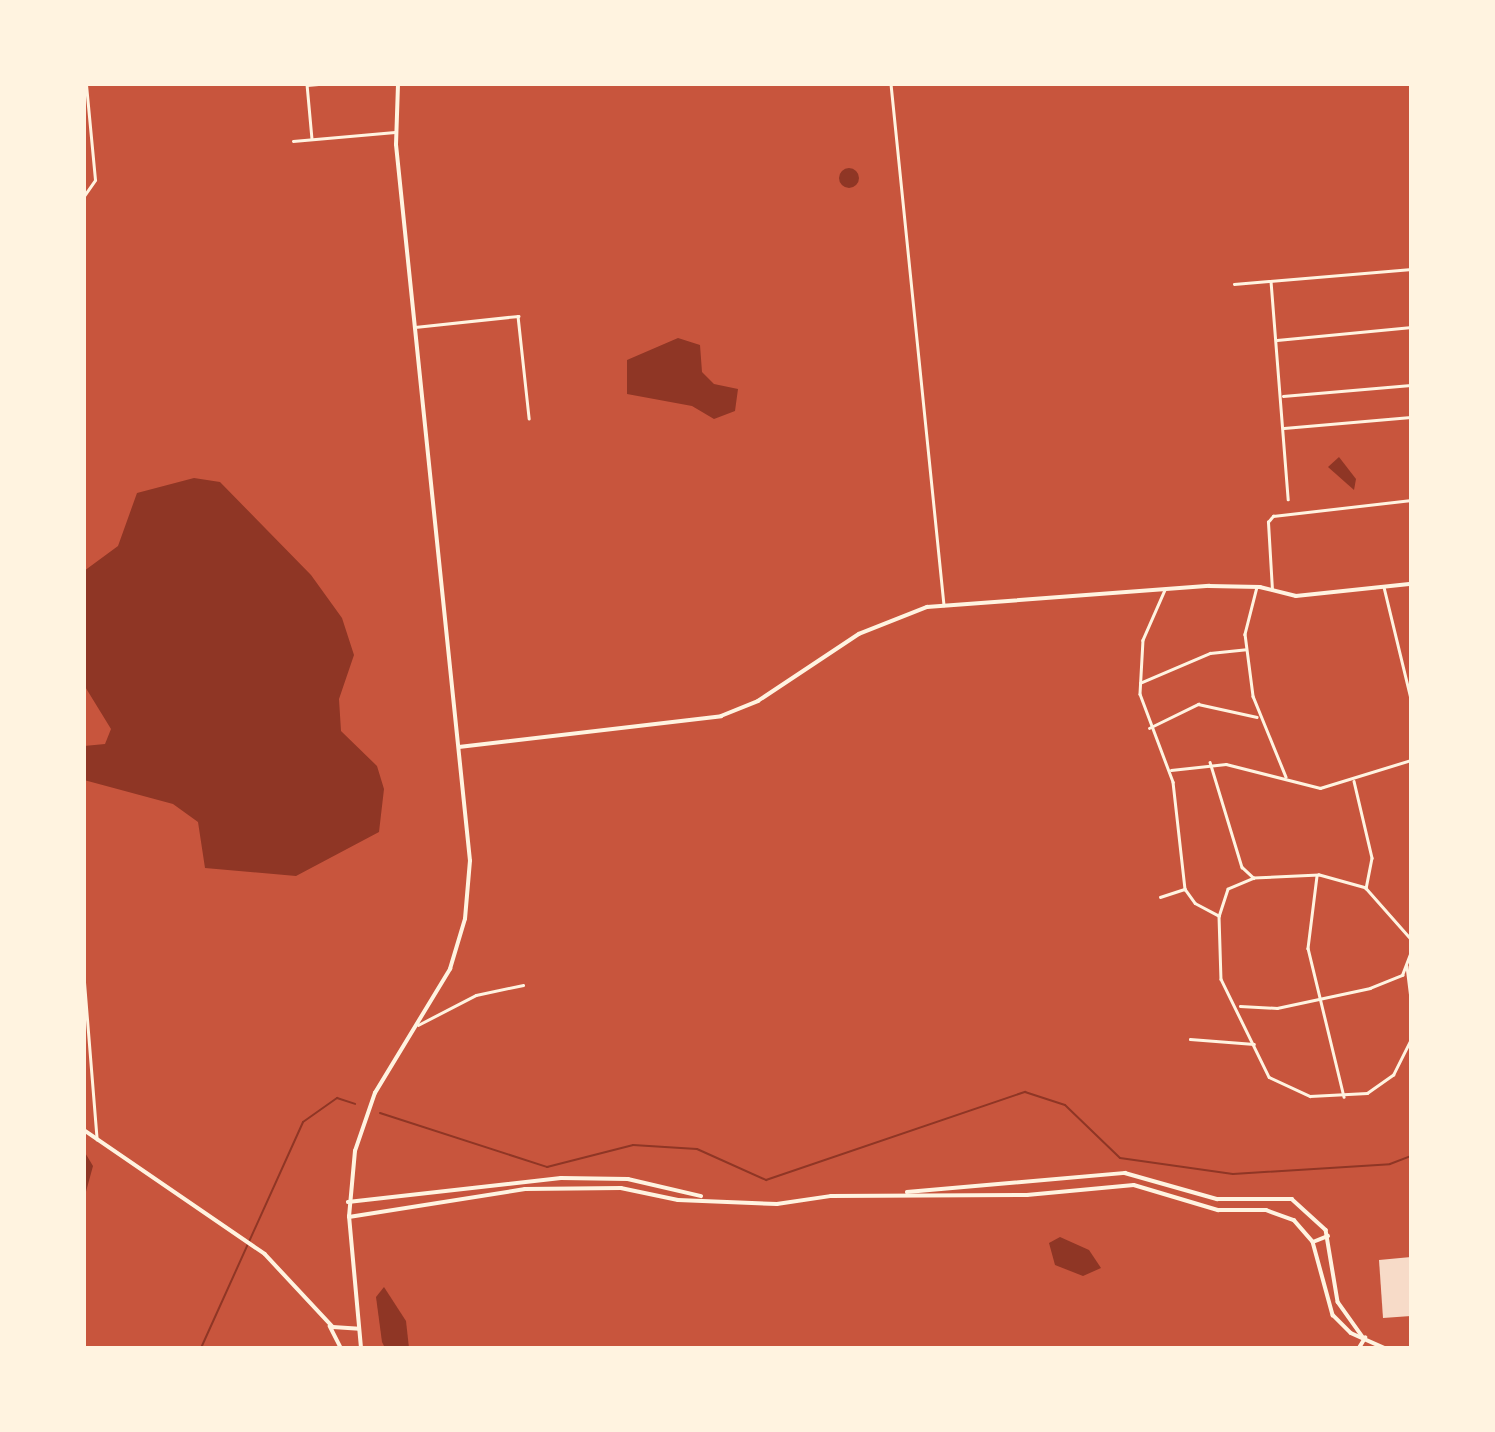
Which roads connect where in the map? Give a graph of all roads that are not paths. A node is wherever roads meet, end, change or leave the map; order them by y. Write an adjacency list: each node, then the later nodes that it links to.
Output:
1 (86, 84): 9 (street)
2 (318, 84): 5 (street)
3 (398, 84): 6 (street)
4 (891, 84): 28 (street)
5 (307, 85): 7 (street)
6 (395, 132): 7 (street); 13 (street)
7 (312, 139): 8 (street)
8 (293, 141)
9 (84, 196)
10 (1411, 269): 11 (street)
11 (1271, 281): 12 (street); 15 (street)
12 (1234, 284)
13 (415, 327): 19 (street); 34 (street)
14 (1411, 327): 15 (street)
15 (1277, 340): 17 (street)
16 (1411, 385): 17 (street)
17 (1283, 396): 20 (street)
18 (1411, 417): 20 (street)
19 (529, 418)
20 (1284, 428): 21 (street)
21 (1289, 499)
22 (1411, 500): 27 (street)
23 (1411, 584): 25 (street)
24 (1257, 586): 26 (street); 27 (street); 29 (street)
25 (1384, 587): 27 (street); 31 (street)
26 (1166, 589): 28 (street); 30 (street)
27 (1272, 590)
28 (944, 604): 34 (street)
29 (1246, 649): 30 (street); 32 (street)
30 (1139, 684): 33 (street)
31 (1411, 699)
32 (1257, 718): 33 (street); 38 (street)
33 (1148, 729): 37 (street)
34 (459, 747): 54 (street)
35 (1411, 760): 39 (street)
36 (1210, 762): 37 (street); 38 (street); 41 (street)
37 (1170, 770): 43 (street)
38 (1286, 777): 39 (street)
39 (1354, 780): 42 (street)
40 (1317, 876): 41 (street); 42 (street); 51 (street)
41 (1254, 878): 45 (street)
42 (1366, 888): 46 (street)
43 (1185, 889): 44 (street); 45 (street)
44 (1160, 897)
45 (1219, 916): 53 (street)
46 (1411, 939)
47 (1411, 951): 48 (street)
48 (1407, 965): 51 (street); 52 (street)
49 (84, 976): 60 (street)
50 (523, 985): 54 (street)
51 (1321, 994): 53 (street); 58 (street)
52 (1411, 997)
53 (1240, 1006): 57 (street)
54 (418, 1025): 63 (street)
55 (1190, 1039): 57 (street)
56 (1411, 1039): 58 (street)
57 (1254, 1044): 58 (street)
58 (1343, 1097)
59 (84, 1130): 60 (street)
60 (97, 1139): 67 (street)
61 (902, 1193): 62 (street); 65 (street); 66 (street)
62 (710, 1198): 63 (street); 64 (street)
63 (348, 1202): 64 (street)
64 (349, 1217): 68 (street)
65 (1328, 1236): 66 (street); 69 (street)
66 (1313, 1242): 69 (street)
67 (327, 1321): 68 (street); 70 (street)
68 (359, 1329): 71 (street)
69 (1365, 1338): 72 (street); 73 (street)
70 (341, 1348)
71 (361, 1348)
72 (1359, 1348)
73 (1384, 1348)

